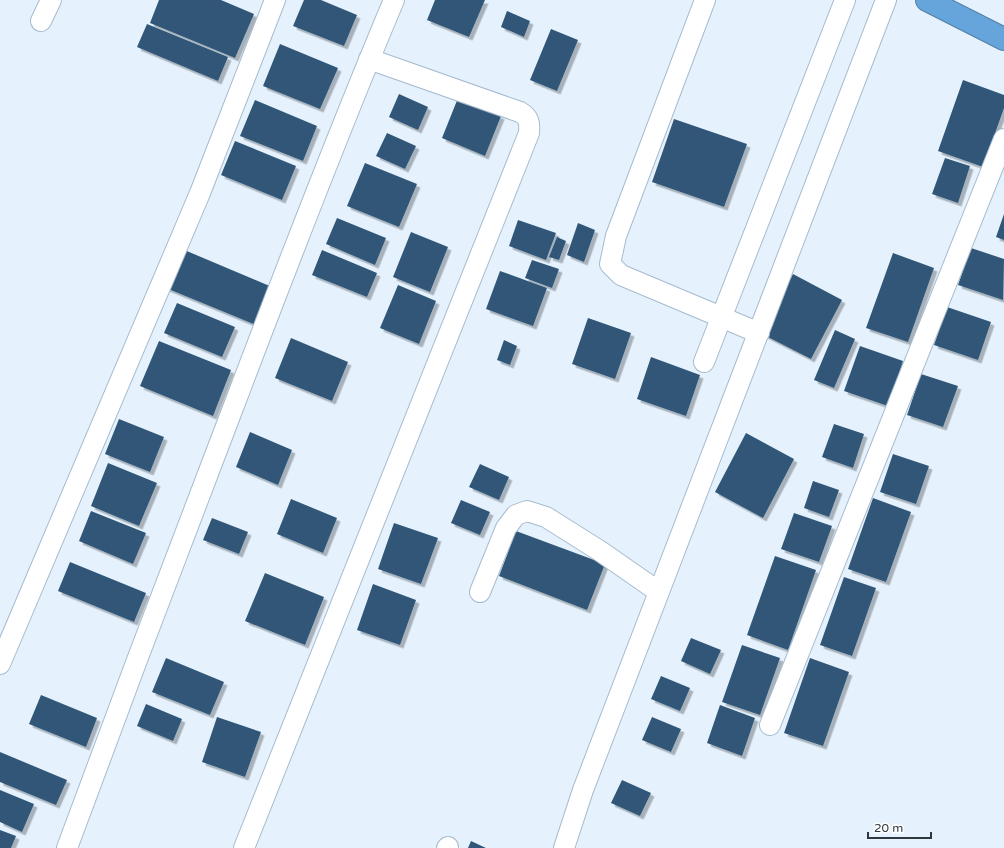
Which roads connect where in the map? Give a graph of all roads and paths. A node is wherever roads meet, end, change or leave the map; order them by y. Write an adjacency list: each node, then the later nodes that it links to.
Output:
1 (51, 0): 8 (street)
2 (275, 0): 17 (street)
3 (394, 0): 10 (street)
4 (705, 0): 12 (street)
5 (845, 0): 12 (street)
6 (886, 0): 13 (street)
7 (927, 0): 9 (highway)
8 (41, 21)
9 (1004, 39)
10 (369, 59): 19 (street); 20 (street)
11 (1004, 139): 18 (street)
12 (722, 318): 13 (street); 14 (street)
13 (758, 333): 16 (street)
14 (704, 362)
15 (480, 592): 16 (street)
16 (659, 592): 21 (street)
17 (0, 664)
18 (770, 724)
19 (67, 848)
20 (244, 848)
21 (564, 848)

